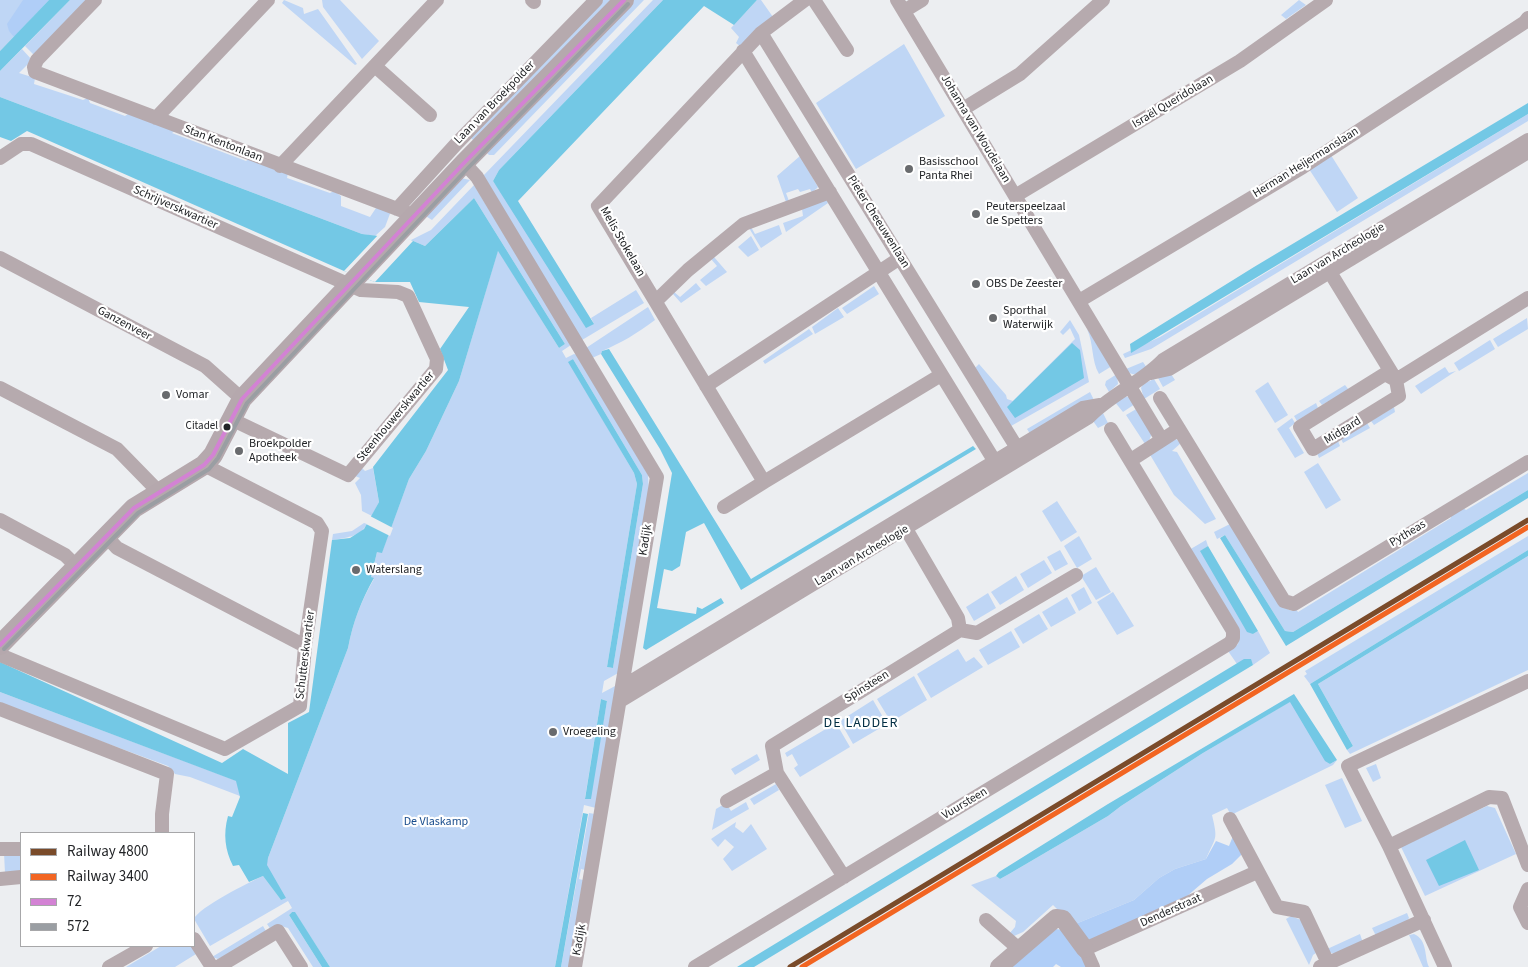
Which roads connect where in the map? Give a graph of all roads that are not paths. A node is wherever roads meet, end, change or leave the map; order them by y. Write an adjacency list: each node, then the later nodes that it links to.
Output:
1 (95, 0): 19 (street, Stan Kentonlaan)
2 (268, 0): 19 (street)
3 (437, 0): 16 (street)
4 (596, 0): 27 (street, Laan van Broekpolder)
5 (624, 0): 23 (main road, Laan van Broekpolder)
6 (805, 0): 13 (street)
7 (814, 0): 14 (street)
8 (922, 0): 11 (street)
9 (1103, 0): 17 (street)
10 (1326, 0): 26 (street, Israël Queridolaan)
11 (901, 6): 17 (street, Johanna van Woudelaan)
12 (1528, 18): 35 (street, Herman Heijermanslaan)
13 (760, 33): 15 (street, Melis Stokelaan); 29 (street, Pieter Cheeuwenlaan)
14 (847, 50)
15 (743, 51): 25 (street, Pieter Cheeuwenlaan); 34 (street, Melis Stokelaan)
16 (376, 67): 18 (street); 24 (street)
17 (963, 109): 26 (street, Johanna van Woudelaan)
18 (430, 115)
19 (156, 118): 24 (street, Stan Kentonlaan)
20 (1528, 140): 30 (street, Laan van Archeologie)
21 (1528, 152): 30 (street, Laan van Archeologie)
22 (0, 158): 32 (street, Schrijverskwartier)
23 (464, 163): 27 (main road, Laan van Broekpolder); 65 (street, Kadijk)
24 (280, 166): 27 (street, Stan Kentonlaan)
25 (830, 192): 31 (street, Pieter Cheeuwenlaan); 34 (street)
26 (1015, 196): 35 (street, Johanna van Woudelaan)
27 (407, 212): 32 (main road, Laan van Broekpolder)
28 (0, 258): 42 (street, Ganzenveer)
29 (900, 258): 31 (street); 47 (street, Pieter Cheeuwenlaan)
30 (1327, 268): 37 (street); 39 (street, Laan van Archeologie)
31 (878, 272): 36 (street, Pieter Cheeuwenlaan); 38 (street)
32 (355, 281): 42 (main road, Laan van Broekpolder); 43 (street, Steenhouwerskwartier)
33 (1528, 298): 37 (street)
34 (656, 301): 38 (street, Melis Stokelaan)
35 (1079, 301): 39 (street, Johanna van Woudelaan)
36 (941, 375): 51 (street, Pieter Cheeuwenlaan); 52 (street)
37 (1396, 380): 37 (street, Midgard)
38 (706, 386): 52 (street, Melis Stokelaan)
39 (1129, 386): 46 (street, Johanna van Woudelaan); 47 (street, Laan van Archeologie)
40 (0, 388): 53 (street)
41 (1160, 398): 45 (street)
42 (242, 399): 43 (main road, Laan van Broekpolder)
43 (233, 420): 50 (main road, Laan van Broekpolder)
44 (1112, 428): 48 (street)
45 (1179, 429): 46 (street); 49 (street, Pytheas)
46 (1162, 440): 48 (street)
47 (1020, 453): 51 (street, Laan van Archeologie)
48 (1131, 460): 77 (street, Vuursteen)
49 (1528, 462)
50 (204, 465): 53 (main road, Laan van Broekpolder); 62 (street, Schutterskwartier)
51 (997, 467): 56 (street, Laan van Archeologie)
52 (764, 482): 54 (street)
53 (160, 492): 57 (main road, Laan van Broekpolder)
54 (724, 507)
55 (0, 520): 58 (street)
56 (903, 524): 60 (street); 65 (street, Laan van Archeologie)
57 (106, 536): 58 (main road, Laan van Broekpolder); 62 (street)
58 (77, 567): 61 (main road, Laan van Broekpolder)
59 (1076, 575): 60 (street, Spinsteen)
60 (960, 630): 67 (street, Spinsteen)
61 (0, 645)
62 (305, 646): 63 (street, Schutterskwartier)
63 (0, 654)
64 (1528, 681): 71 (street)
65 (621, 694): 92 (street, Kadijk)
66 (0, 710): 70 (street)
67 (777, 773): 68 (street); 77 (street, Spinsteen)
68 (727, 801)
69 (1230, 819): 75 (street)
70 (162, 832)
71 (1389, 846): 74 (street); 81 (street)
72 (0, 849): 73 (street)
73 (20, 849)
74 (1528, 865)
75 (1257, 872): 85 (street, Denderstraat); 88 (street)
76 (20, 876): 78 (street)
77 (844, 877): 93 (street, Vuursteen)
78 (0, 879)
79 (1528, 889): 82 (street)
80 (986, 920): 86 (street)
81 (1424, 920): 88 (street); 96 (street)
82 (1528, 923)
83 (195, 941): 87 (street)
84 (144, 947): 89 (street)
85 (1085, 949): 86 (street); 95 (street)
86 (1020, 950): 94 (street)
87 (209, 962)
88 (1324, 965)
89 (109, 967)
90 (218, 967): 91 (street)
91 (301, 967)
92 (575, 967)
93 (695, 967)
94 (999, 967)
95 (1093, 967)
96 (1445, 967)

